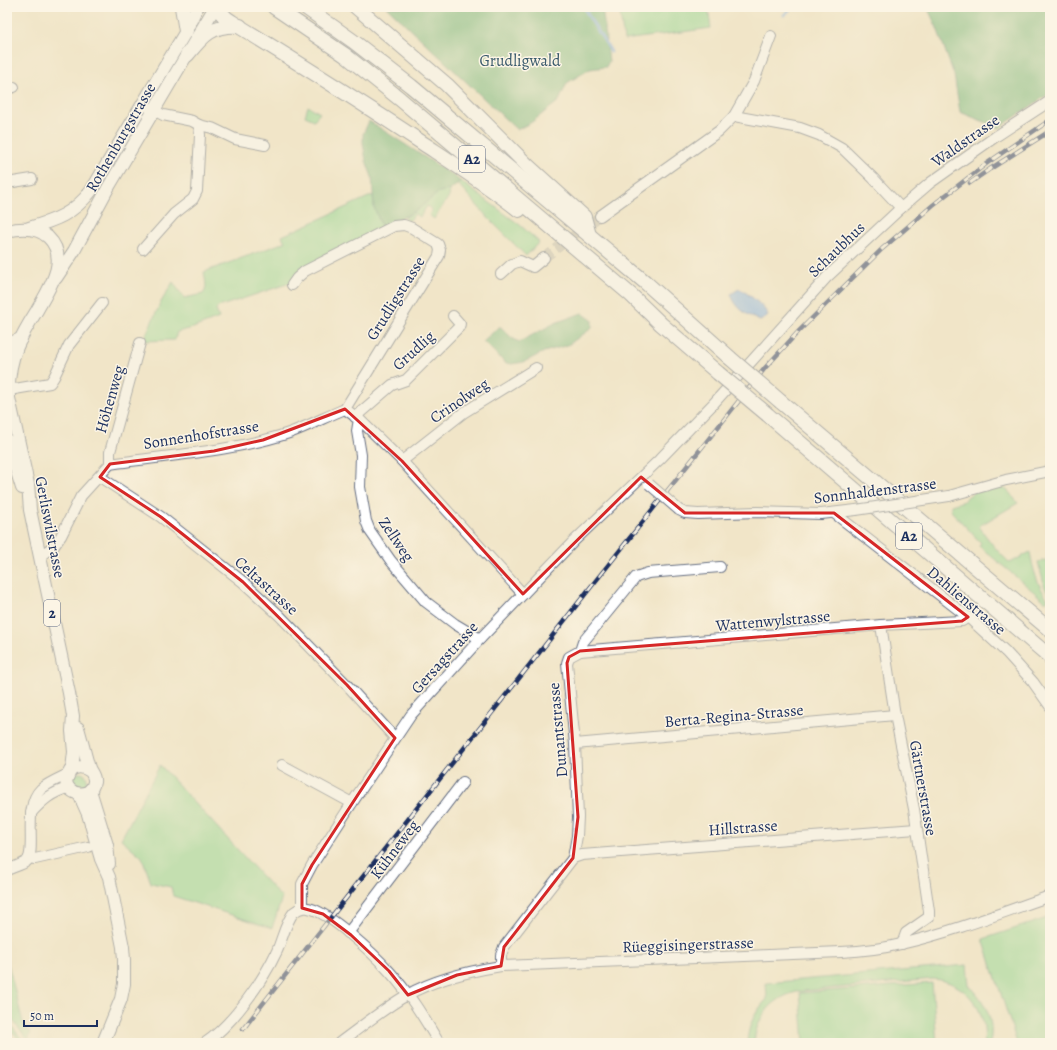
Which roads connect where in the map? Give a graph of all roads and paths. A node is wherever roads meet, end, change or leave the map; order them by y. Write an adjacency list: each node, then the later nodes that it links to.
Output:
1 (182, 7): 8 (highway)
2 (197, 7): 8 (main road, Rothenburgstrasse)
3 (216, 7): 7 (highway); 10 (main road, Rothenburgstrasse)
4 (274, 7): 30 (highway, A2)
5 (305, 7): 22 (highway, A2)
6 (356, 7): 22 (highway)
7 (240, 26): 10 (highway); 30 (highway)
8 (186, 31): 12 (main road, Rothenburgstrasse)
9 (771, 36): 13 (street)
10 (186, 55): 12 (main road, Rothenburgstrasse)
11 (1050, 101): 18 (street, Waldstrasse)
12 (148, 107): 14 (street); 20 (main road, Rothenburgstrasse); 26 (main road, Rothenburgstrasse)
13 (734, 116): 18 (street); 19 (street)
14 (199, 125): 15 (street); 23 (street)
15 (265, 145)
16 (32, 179): 17 (street)
17 (7, 183)
18 (901, 208): 39 (street, Schaubhus)
19 (600, 216)
20 (28, 229): 21 (main road, 2); 26 (main road, 2)
21 (7, 231)
22 (589, 235): 52 (highway, A2, bridge)
23 (143, 249)
24 (544, 258): 25 (street)
25 (501, 274)
26 (53, 282): 32 (main road, 2)
27 (292, 285): 36 (street, Grudligstrasse)
28 (102, 303): 35 (street)
29 (453, 316): 37 (street, Grudlig)
30 (661, 324): 55 (highway, A2, bridge)
31 (140, 343): 41 (street, Höhenweg)
32 (15, 344): 33 (street); 35 (main road, 2)
33 (7, 360)
34 (536, 368): 40 (street, Crinolweg)
35 (9, 390): 45 (main road, Gerliswilstrasse / 2)
36 (345, 409): 37 (street); 41 (street, Sonnenhofstrasse)
37 (357, 418): 40 (street); 53 (street, Zellweg)
38 (7, 440): 45 (main road, 2)
39 (660, 460): 44 (street, Gersagstrasse)
40 (402, 461): 49 (street)
41 (110, 464): 43 (street)
42 (1050, 471): 46 (street, Sonnhaldenstrasse, bridge)
43 (100, 477): 47 (street); 59 (street, Celtastrasse)
44 (645, 481): 46 (street, Sonnhaldenstrasse, bridge); 49 (street, Gersagstrasse)
45 (30, 510): 47 (main road, Gerliswilstrasse / 2)
46 (834, 513): 50 (street, Dahlienstrasse)
47 (40, 556): 58 (main road, Gerliswilstrasse / 2)
48 (720, 567): 54 (street, Dunantstrasse)
49 (523, 594): 53 (street, Gersagstrasse)
50 (968, 617): 51 (street, Wattenwylstrasse); 56 (street, Dahlienstrasse)
51 (881, 625): 54 (street, Wattenwylstrasse); 57 (street, Gärtnerstrasse)
52 (1050, 630)
53 (480, 639): 59 (street, Gersagstrasse)
54 (580, 652): 60 (street, Dunantstrasse)
55 (1050, 657)
56 (1050, 706)
57 (895, 715): 60 (street, Berta-Regina-Strasse); 69 (street, Gärtnerstrasse)
58 (73, 716): 62 (main road, Gerliswilstrasse / 2); 63 (main road, Gerliswilstrasse / 2)
59 (395, 738): 67 (street, Gersagstrasse)
60 (575, 744): 72 (street, Dunantstrasse)
61 (282, 765): 67 (street)
62 (90, 771): 63 (main road); 66 (main road)
63 (70, 772): 65 (main road); 68 (street)
64 (463, 782): 76 (street, Kühneweg)
65 (68, 788): 66 (main road); 68 (street)
66 (85, 792): 80 (main road)
67 (352, 803): 75 (street, Gersagstrasse)
68 (31, 813): 71 (street)
69 (916, 829): 72 (street, Hillstrasse); 77 (street, Gärtnerstrasse)
70 (88, 847): 71 (street)
71 (29, 858): 73 (street)
72 (573, 858): 78 (street, Dunantstrasse)
73 (7, 870)
74 (1050, 896): 77 (street, Rüeggisingerstrasse)
75 (302, 908): 76 (street); 81 (street)
76 (348, 933): 79 (street)
77 (902, 944): 78 (street, Rüeggisingerstrasse)
78 (501, 966): 79 (street, Rüeggisingerstrasse)
79 (408, 995): 82 (street, Rüeggisingerstrasse); 83 (street)
80 (103, 1043)
81 (204, 1043)
82 (339, 1043)
83 (439, 1043)

